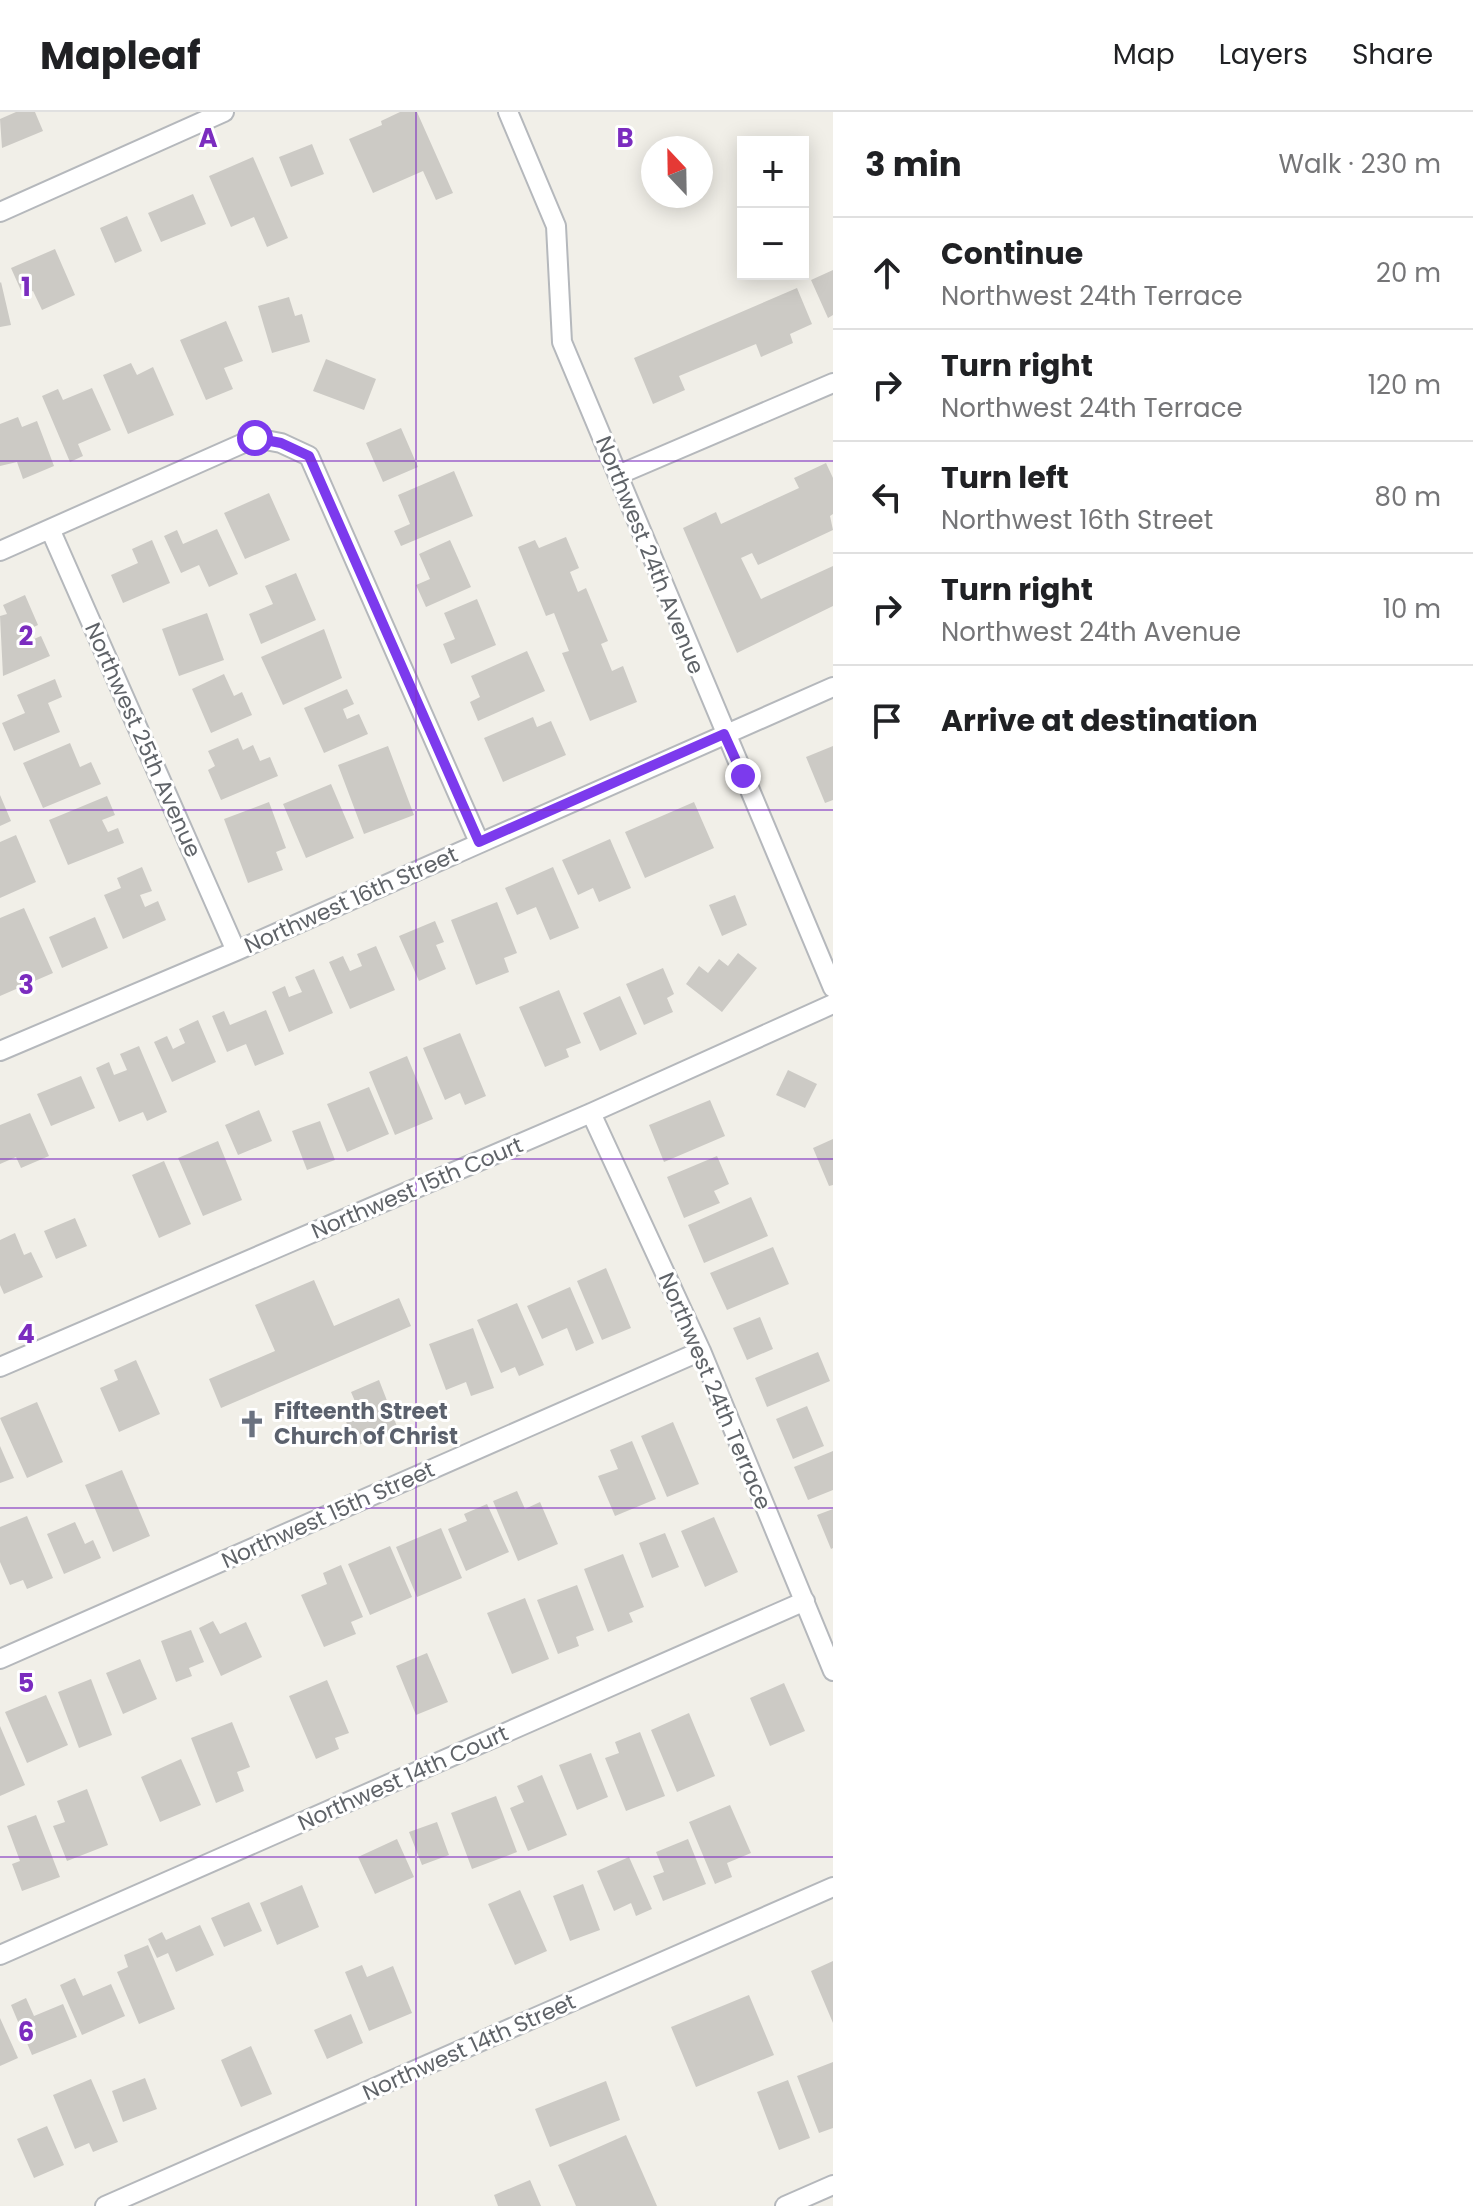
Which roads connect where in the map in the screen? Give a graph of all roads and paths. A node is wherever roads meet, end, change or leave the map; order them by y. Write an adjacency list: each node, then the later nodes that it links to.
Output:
1 (224, 112): 3 (street)
2 (508, 112): 6 (street, Northwest 24th Avenue)
3 (180, 120): 4 (street)
4 (0, 212)
5 (833, 383): 6 (street)
6 (618, 475): 10 (street, Northwest 24th Avenue)
7 (50, 529): 8 (street); 11 (street); 12 (street, Northwest 25th Avenue)
8 (0, 551)
9 (833, 687): 10 (street, Northwest 16th Street)
10 (724, 734): 11 (street, Northwest 16th Street); 13 (street, Northwest 24th Avenue)
11 (479, 842): 12 (street, Northwest 16th Street)
12 (236, 951): 15 (street, Northwest 16th Street)
13 (833, 988)
14 (833, 1004): 16 (street, Northwest 15th Court)
15 (0, 1051)
16 (591, 1113): 17 (street, Northwest 24th Terrace); 18 (street, Northwest 15th Court)
17 (701, 1351): 19 (street, Northwest 24th Terrace); 20 (street, Northwest 15th Street)
18 (0, 1367)
19 (805, 1601): 21 (street, Northwest 24th Terrace); 23 (street, Northwest 14th Court)
20 (0, 1659)
21 (833, 1671)
22 (833, 1887): 25 (street, Northwest 14th Street)
23 (0, 1955)
24 (833, 2185): 26 (street)
25 (105, 2206)
26 (785, 2206)

